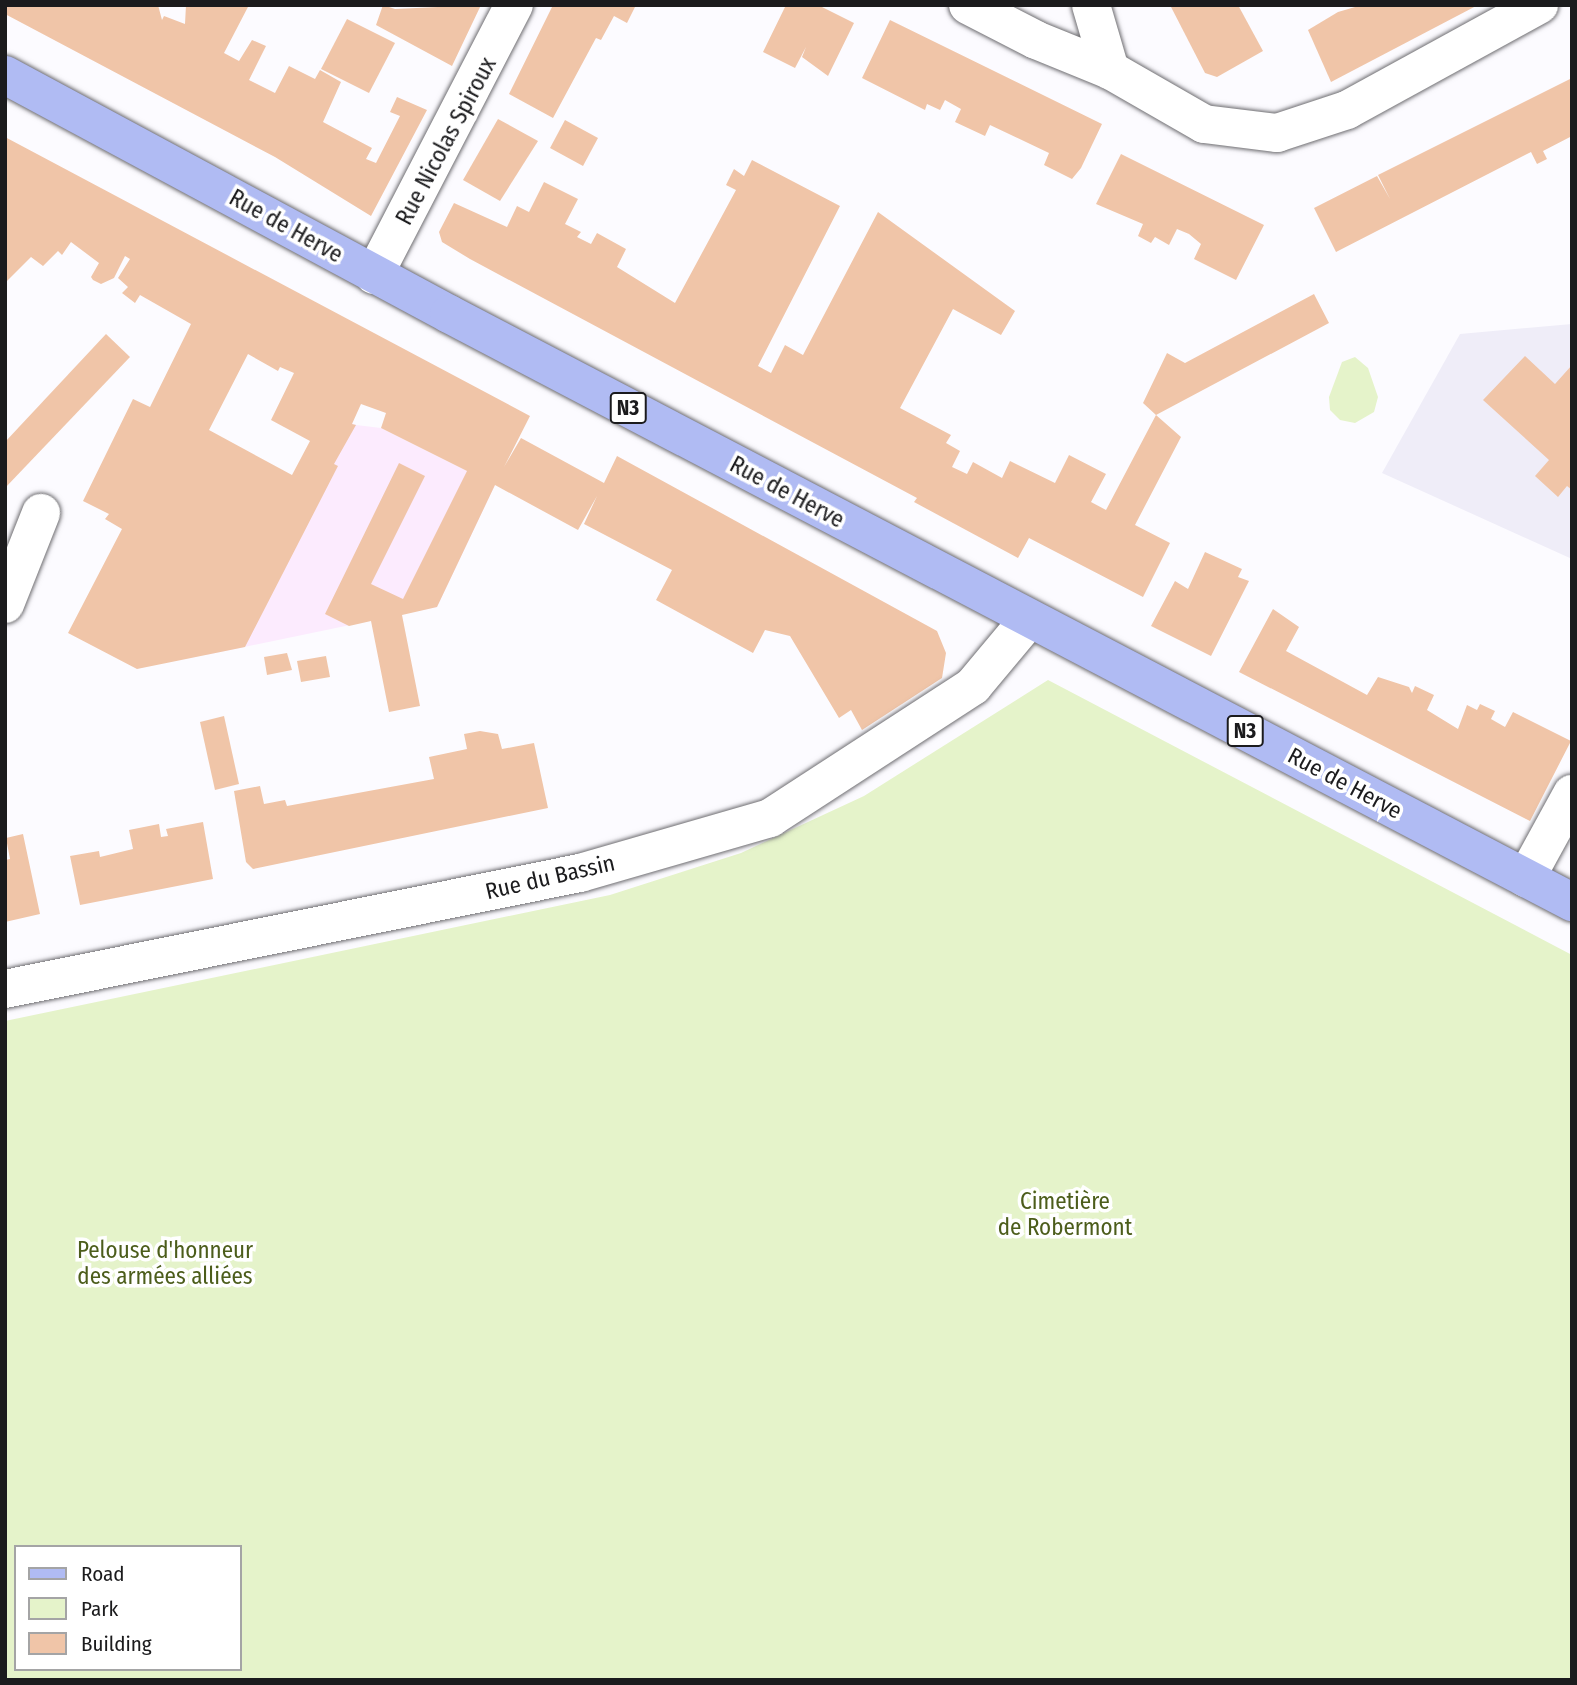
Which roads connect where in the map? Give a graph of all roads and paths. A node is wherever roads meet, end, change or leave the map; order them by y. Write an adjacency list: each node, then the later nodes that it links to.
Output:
1 (514, 5): 7 (street, Rue Nicolas Spiroux)
2 (968, 5): 5 (street)
3 (1091, 5): 5 (street)
4 (1539, 5): 5 (street)
5 (1110, 70)
6 (5, 75): 7 (main road, Rue de Herve / N3)
7 (374, 275): 10 (main road, Rue de Herve / N3)
8 (41, 513): 9 (street)
9 (5, 604)
10 (1028, 619): 12 (main road, Rue de Herve / N3); 14 (street, Rue du Bassin)
11 (1572, 794): 12 (street)
12 (1526, 878): 13 (main road, Rue de Herve / N3)
13 (1572, 902)
14 (5, 989)

